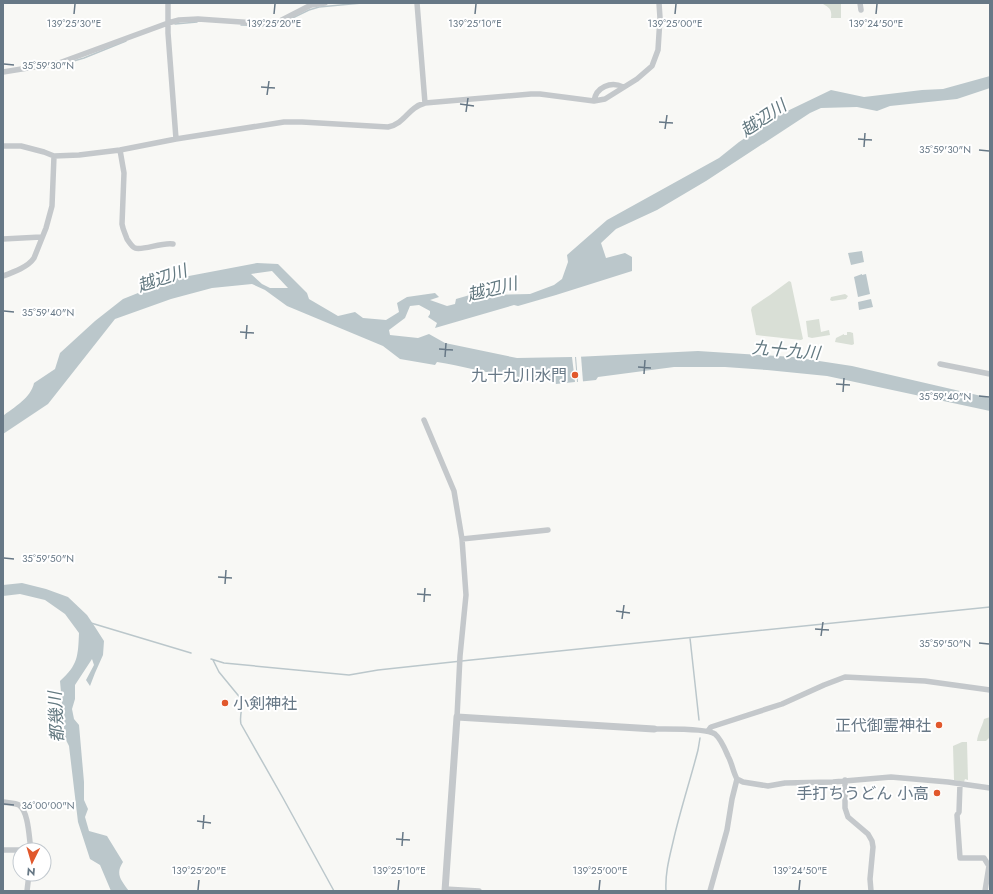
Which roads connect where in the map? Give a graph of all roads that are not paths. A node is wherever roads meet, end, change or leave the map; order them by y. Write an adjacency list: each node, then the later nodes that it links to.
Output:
1 (168, 3): 7 (street)
2 (325, 3): 7 (street)
3 (417, 3): 11 (street)
4 (659, 3): 9 (street)
5 (860, 3): 6 (street)
6 (861, 10)
7 (168, 25): 8 (street); 12 (street)
8 (3, 72)
9 (623, 87): 10 (street); 10 (street)
10 (594, 101): 11 (street)
11 (425, 103): 12 (street)
12 (176, 139): 14 (street)
13 (3, 146): 15 (street)
14 (120, 150): 15 (street); 18 (street)
15 (54, 156): 16 (street)
16 (41, 238): 17 (street); 19 (street)
17 (3, 240)
18 (173, 244)
19 (3, 276)
20 (940, 364): 21 (street)
21 (990, 374)
22 (424, 420): 24 (street)
23 (548, 530): 24 (street)
24 (462, 539): 26 (street)
25 (990, 690): 28 (street)
26 (457, 717): 27 (street); 35 (street)
27 (654, 729): 28 (street)
28 (708, 731): 29 (street)
29 (737, 779): 30 (street); 37 (street)
30 (845, 780): 31 (street); 38 (street)
31 (960, 784): 32 (street); 39 (street)
32 (990, 788)
33 (3, 802): 34 (street)
34 (29, 842)
35 (445, 890): 36 (street)
36 (479, 891)
37 (710, 891)
38 (871, 891)
39 (985, 891)

